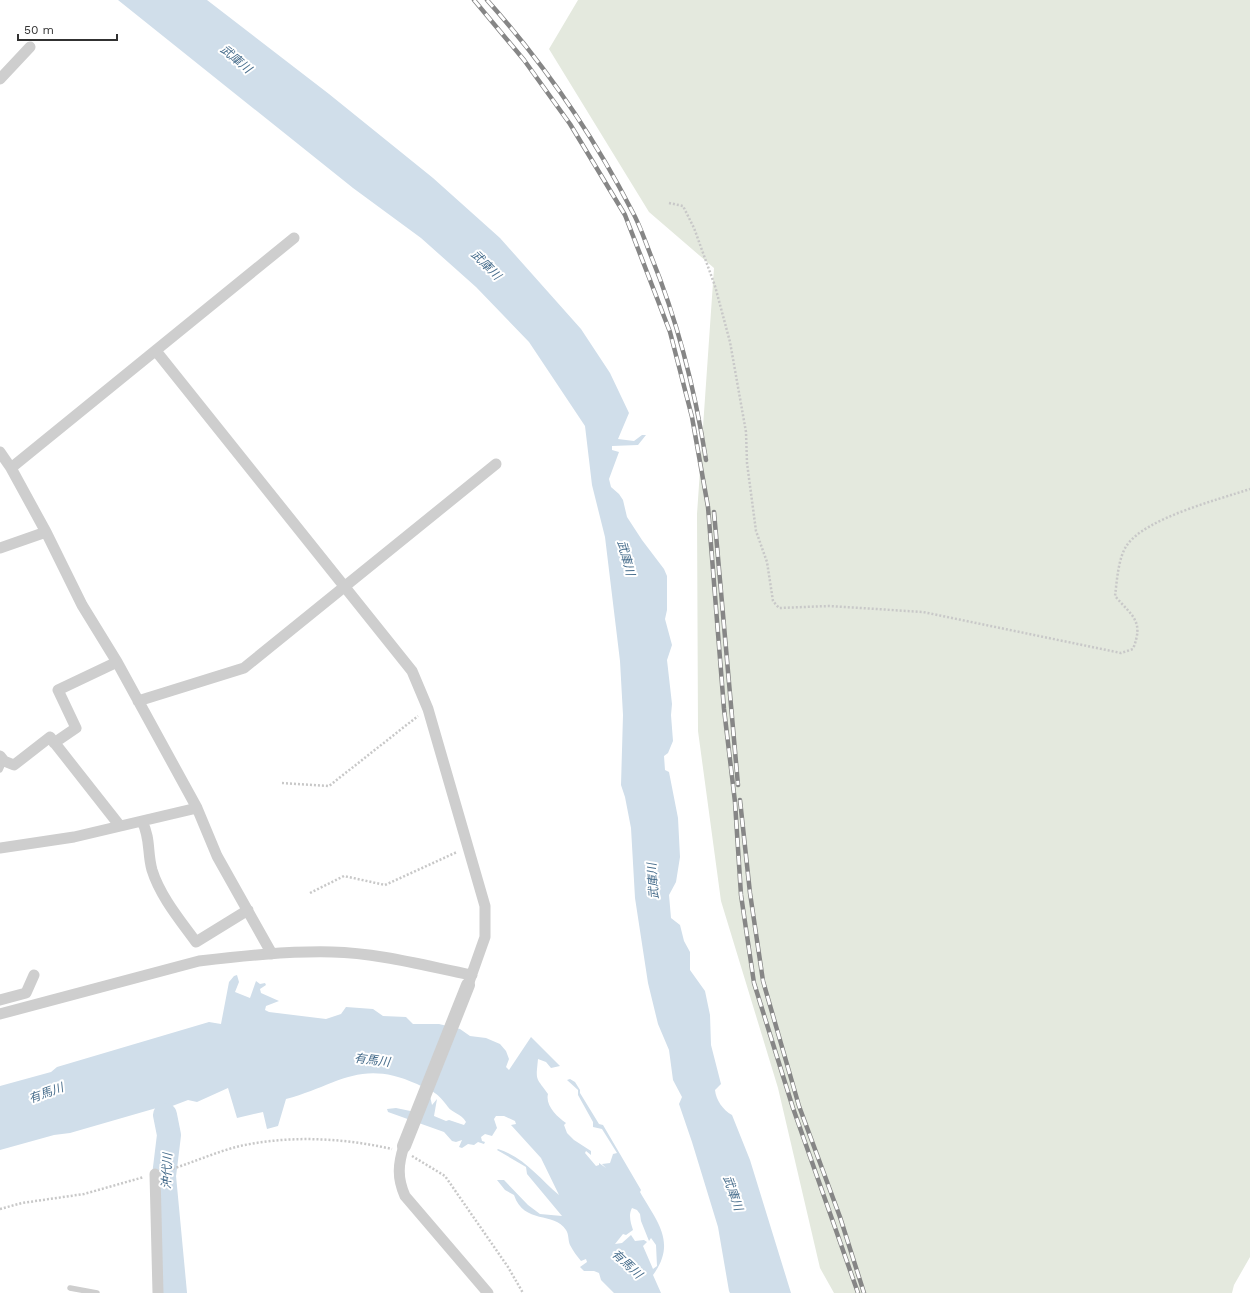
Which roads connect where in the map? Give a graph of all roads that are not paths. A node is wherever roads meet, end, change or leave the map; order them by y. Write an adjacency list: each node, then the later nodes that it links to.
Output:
1 (30, 46): 2 (street)
2 (0, 79)
3 (294, 238): 4 (street)
4 (156, 350): 7 (street); 10 (street)
5 (0, 452): 7 (street)
6 (496, 464): 10 (street)
7 (11, 468): 8 (street)
8 (46, 532): 9 (street); 11 (street)
9 (0, 548)
10 (345, 588): 12 (street); 22 (street)
11 (117, 662): 12 (street); 13 (street)
12 (138, 701): 15 (street)
13 (54, 743): 14 (street); 17 (street)
14 (1, 762)
15 (197, 808): 16 (street); 19 (street)
16 (142, 821): 17 (street); 19 (street)
17 (120, 826): 18 (street)
18 (0, 848)
19 (248, 910): 20 (street)
20 (272, 954): 22 (street); 24 (street)
21 (34, 975): 23 (street)
22 (470, 980): 25 (street)
23 (0, 1000)
24 (0, 1014)
25 (404, 1148): 30 (street)
26 (158, 1173): 29 (street)
27 (70, 1288): 28 (lane)
28 (97, 1293)
29 (158, 1293)
30 (488, 1293)

